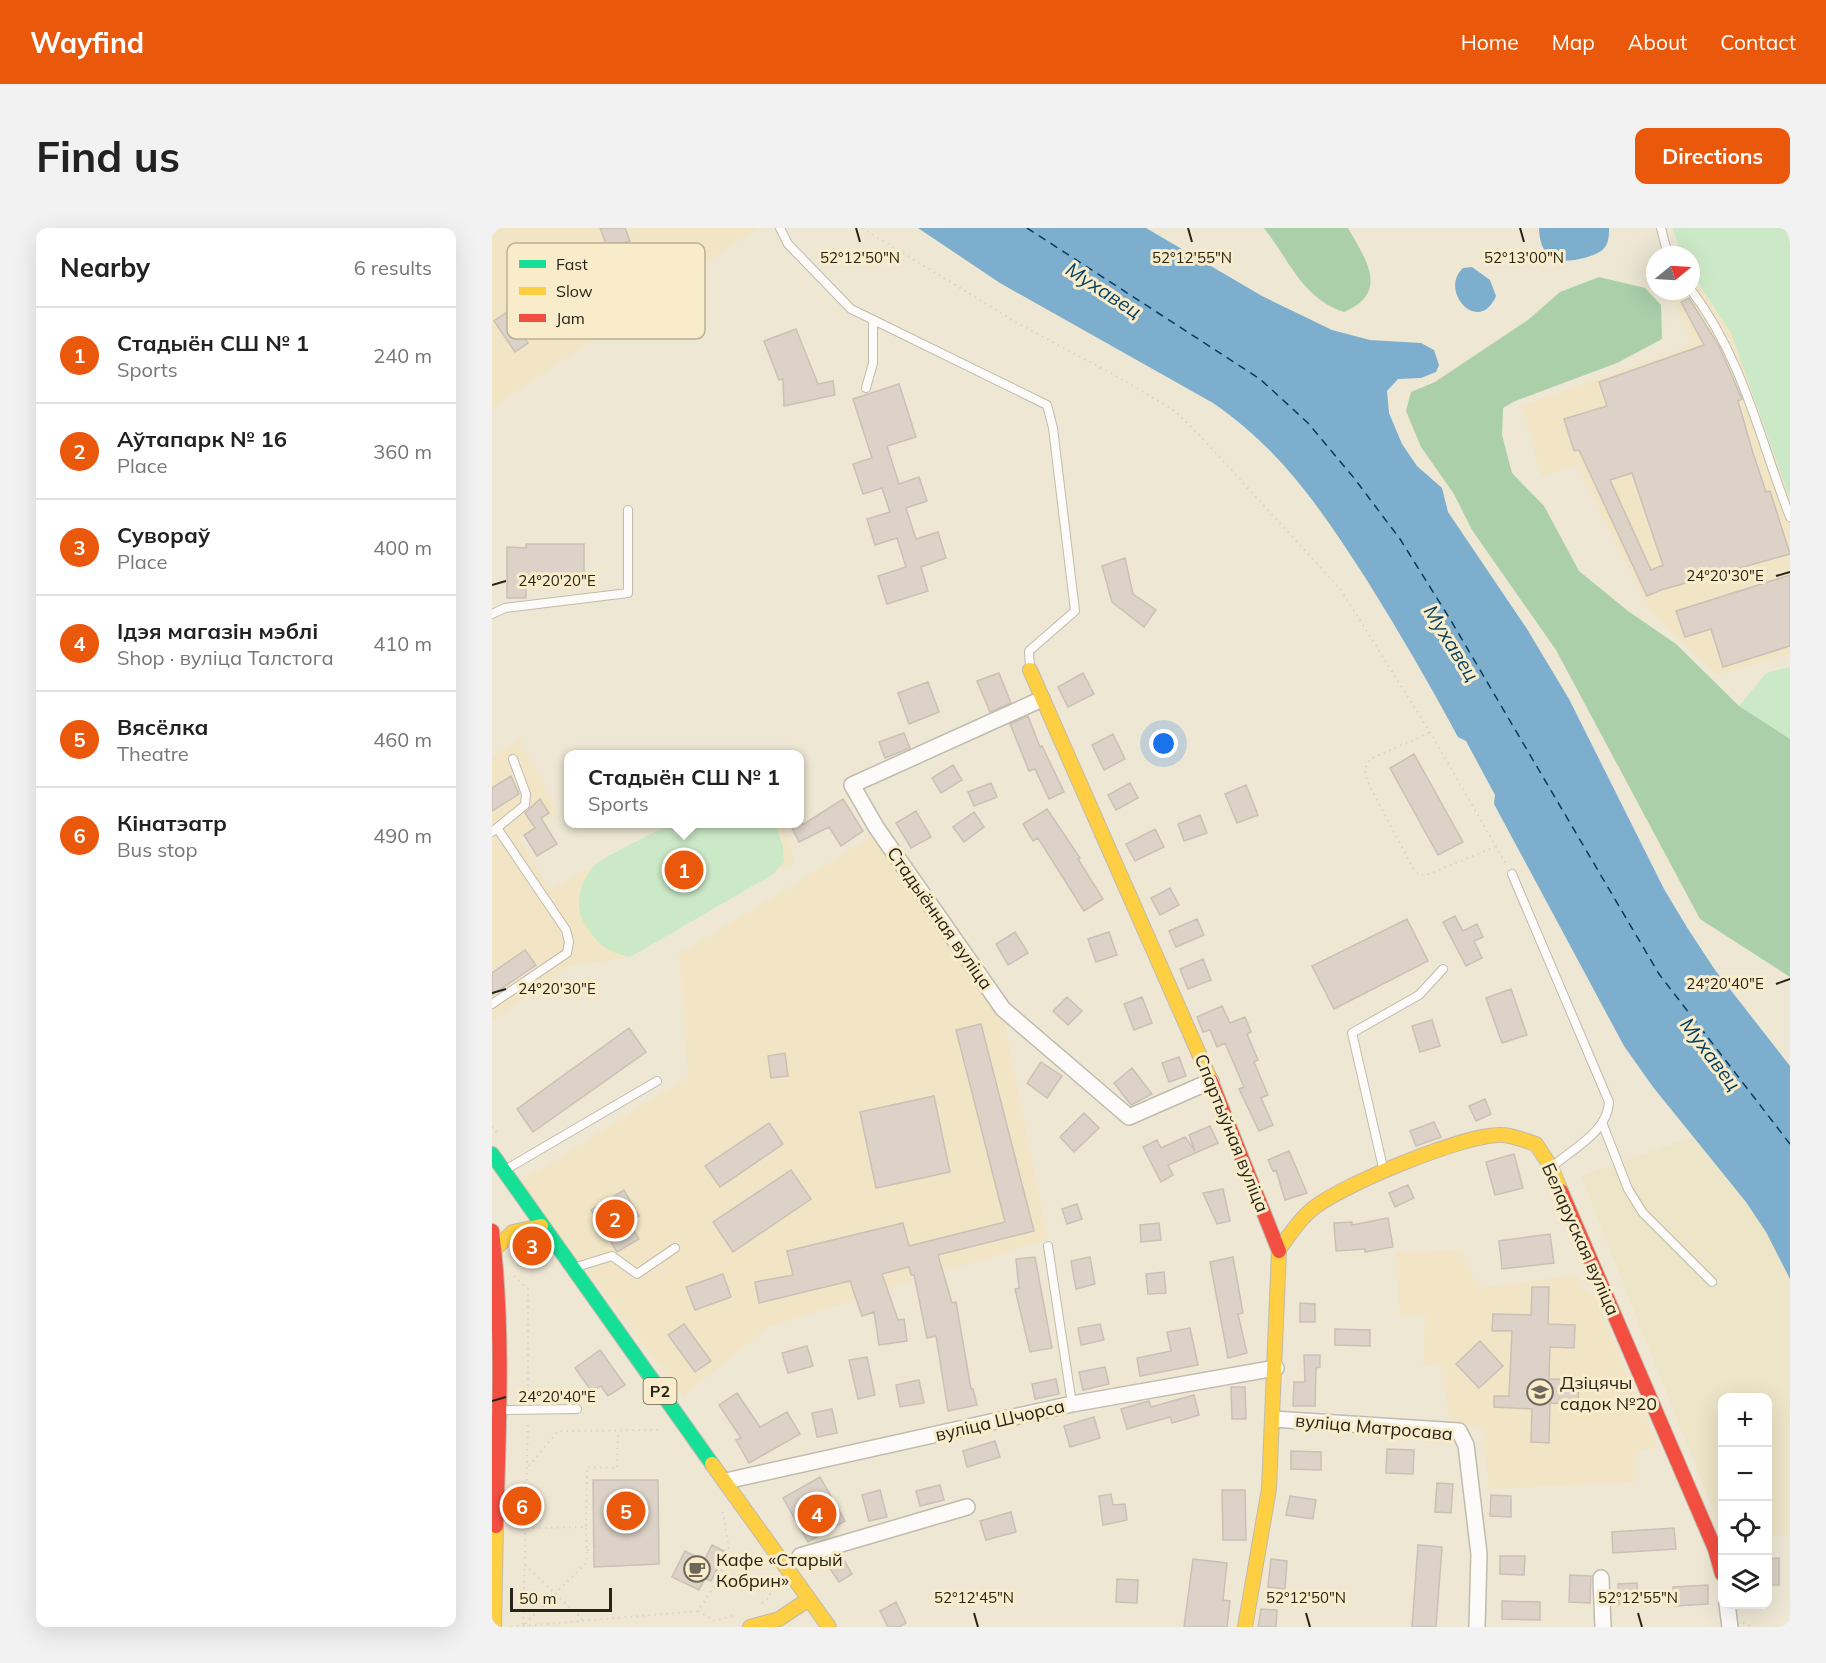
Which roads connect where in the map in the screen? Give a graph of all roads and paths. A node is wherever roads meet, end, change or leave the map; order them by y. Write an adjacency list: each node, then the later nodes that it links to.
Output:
1 (780, 228): 6 (lane)
2 (862, 228): 13 (path)
3 (1661, 228): 4 (lane)
4 (1666, 246)
5 (1698, 300): 9 (lane)
6 (873, 321): 7 (lane); 11 (lane)
7 (866, 388)
8 (628, 510): 10 (lane)
9 (1790, 518)
10 (492, 614)
11 (1030, 670): 12 (street, Спартыўная вуліца)
12 (1042, 699): 20 (street, Спартыўная вуліца); 20 (street, Стадыённая вуліца)
13 (1430, 732): 16 (path); 16 (path)
14 (513, 759): 15 (lane)
15 (495, 830): 19 (lane)
16 (1495, 847): 17 (path)
17 (1512, 874): 22 (lane)
18 (1443, 969): 26 (lane)
19 (492, 1004)
20 (1211, 1080): 32 (street, Спартыўная вуліца)
21 (657, 1081): 25 (lane)
22 (1603, 1125): 24 (lane); 35 (lane)
23 (492, 1154): 25 (street, Р2)
24 (1551, 1167): 26 (street, Беларуская вуліца); 53 (street, Беларуская вуліца)
25 (504, 1171): 27 (street, Р2)
26 (1384, 1173): 32 (street, Беларуская вуліца)
27 (541, 1226): 31 (street); 33 (street, Р2)
28 (492, 1231): 31 (street)
29 (1048, 1246): 37 (lane)
30 (675, 1248): 33 (lane)
31 (495, 1249): 34 (street)
32 (1279, 1249): 36 (street, Спартыўная вуліца)
33 (572, 1268): 45 (street, Р2)
34 (497, 1271): 39 (street); 40 (path)
35 (1713, 1282)
36 (1276, 1368): 37 (street, вуліца Шчорса); 41 (street, Спартыўная вуліца)
37 (1072, 1404): 45 (street, вуліца Шчорса)
38 (577, 1409): 40 (lane)
39 (499, 1410): 40 (lane); 65 (street)
40 (528, 1412): 44 (path)
41 (1273, 1419): 69 (street, Спартыўная вуліца); 70 (street, вуліца Матросава)
42 (666, 1430): 43 (path)
43 (618, 1431): 44 (path); 48 (path)
44 (528, 1467): 49 (path)
45 (726, 1481): 58 (street, Р2)
46 (722, 1503): 61 (path)
47 (967, 1507): 52 (street)
48 (586, 1527): 49 (path); 50 (path)
49 (527, 1528): 54 (path)
50 (587, 1550): 51 (path); 57 (path)
51 (594, 1550)
52 (800, 1556)
53 (1718, 1559)
54 (525, 1565): 57 (path); 64 (path)
55 (775, 1578): 59 (path)
56 (1601, 1578): 71 (street)
57 (556, 1594): 63 (path); 64 (path)
58 (809, 1599): 67 (street); 68 (street, Р2)
59 (760, 1604)
60 (1728, 1609): 72 (street)
61 (698, 1611): 62 (path); 63 (path)
62 (742, 1614)
63 (584, 1622): 64 (path)
64 (523, 1626): 66 (path)
65 (494, 1627)
66 (502, 1627)
67 (750, 1627)
68 (829, 1627)
69 (1245, 1627)
70 (1478, 1627)
71 (1603, 1627)
72 (1730, 1627)

